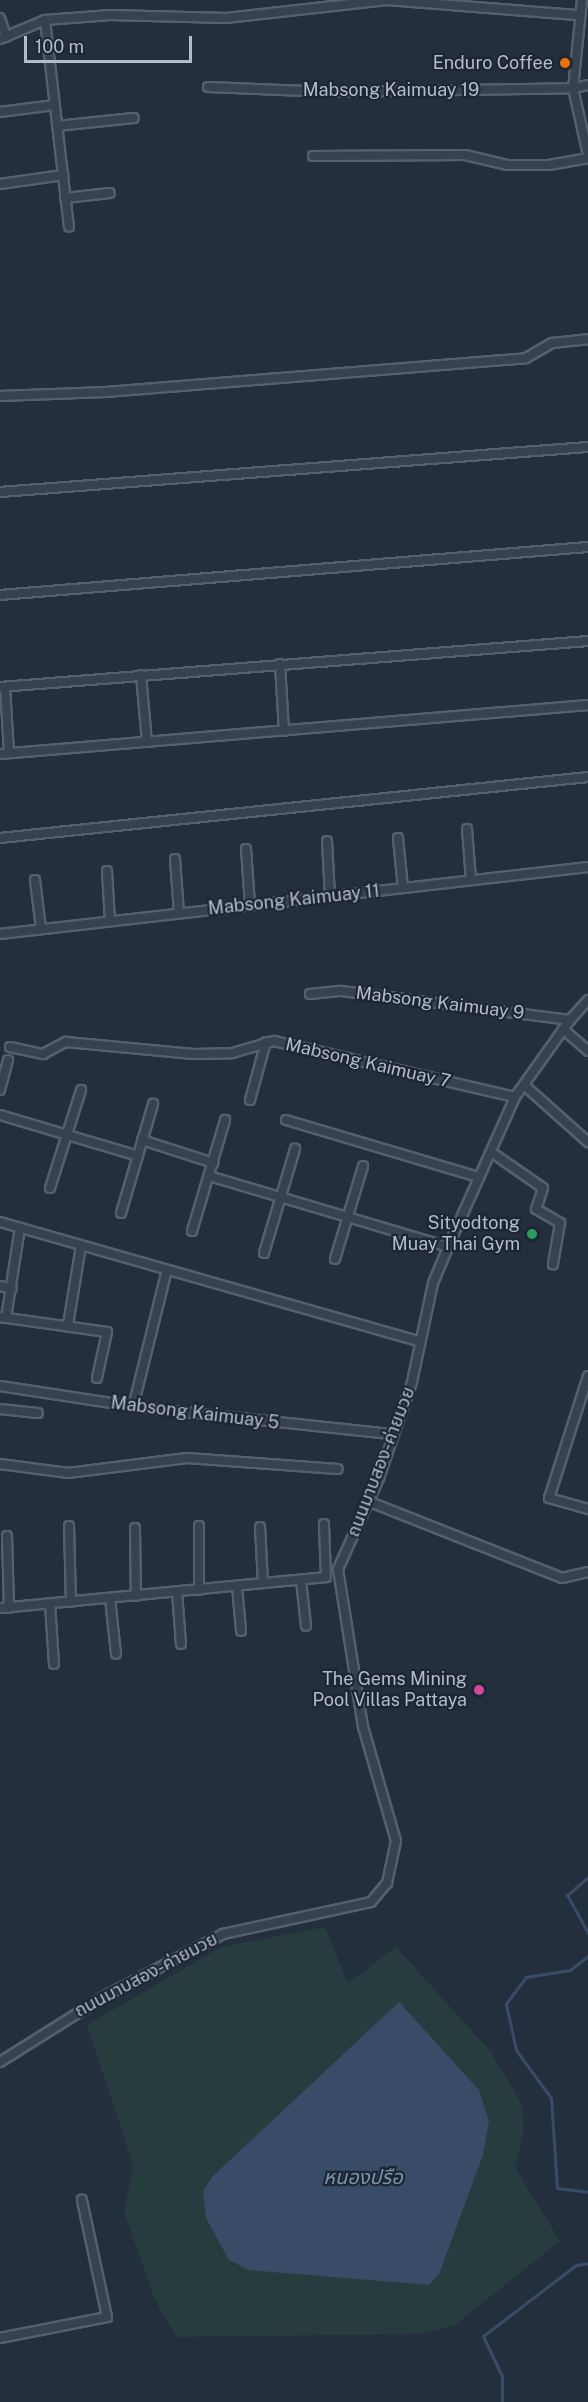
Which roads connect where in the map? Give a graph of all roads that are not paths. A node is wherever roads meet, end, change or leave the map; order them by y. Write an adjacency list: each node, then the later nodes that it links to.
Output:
1 (582, 0): 3 (street)
2 (328, 4): 3 (street); 5 (street)
3 (582, 11): 9 (street)
4 (0, 18): 6 (street)
5 (45, 20): 6 (street); 10 (street)
6 (3, 38)
7 (588, 85): 9 (street, Mabsong Kaimuay 19)
8 (208, 87): 9 (street, Mabsong Kaimuay 19)
9 (573, 88): 15 (street)
10 (55, 105): 11 (street); 13 (street)
11 (0, 112)
12 (134, 118): 13 (street)
13 (57, 126): 16 (street)
14 (313, 156): 15 (street)
15 (588, 157)
16 (63, 175): 17 (street); 19 (street)
17 (0, 183)
18 (110, 193): 19 (street)
19 (65, 198): 20 (street)
20 (69, 227)
21 (588, 339): 22 (street)
22 (0, 396)
23 (588, 447): 24 (street)
24 (0, 492)
25 (588, 547): 26 (street)
26 (0, 595)
27 (588, 641): 28 (street)
28 (280, 664): 29 (street); 32 (street)
29 (141, 675): 30 (street); 33 (street)
30 (2, 687): 34 (street)
31 (588, 705): 32 (street)
32 (284, 731): 33 (street)
33 (147, 742): 34 (street)
34 (5, 753)
35 (588, 777): 37 (street)
36 (467, 830): 45 (street)
37 (0, 838)
38 (398, 838): 46 (street)
39 (327, 841): 47 (street)
40 (246, 849): 48 (street)
41 (175, 859): 49 (street)
42 (588, 867): 45 (street, Mabsong Kaimuay 11)
43 (107, 871): 50 (street)
44 (35, 880): 51 (street)
45 (471, 880): 46 (street, Mabsong Kaimuay 11)
46 (403, 888): 47 (street, Mabsong Kaimuay 11)
47 (330, 896): 48 (street, Mabsong Kaimuay 11)
48 (250, 905): 49 (street, Mabsong Kaimuay 11)
49 (179, 913): 50 (street, Mabsong Kaimuay 11)
50 (110, 921): 51 (street, Mabsong Kaimuay 11)
51 (41, 929): 52 (street, Mabsong Kaimuay 11)
52 (0, 934)
53 (310, 994): 55 (street, Mabsong Kaimuay 9)
54 (588, 1000): 55 (street, ถนนมาบสอง-ค่ายมวย)
55 (570, 1020): 56 (street, ถนนมาบสอง-ค่ายมวย)
56 (563, 1029): 59 (street); 61 (street, ถนนมาบสอง-ค่ายมวย)
57 (266, 1042): 58 (street, Mabsong Kaimuay 7); 64 (street, Mabsong Kaimuay 7); 65 (street)
58 (10, 1047)
59 (588, 1051)
60 (8, 1060): 62 (street)
61 (525, 1085): 64 (street, ถนนมาบสอง-ค่ายมวย); 72 (street)
62 (0, 1090)
63 (81, 1090): 70 (street)
64 (515, 1098): 74 (street, ถนนมาบสอง-ค่ายมวย)
65 (250, 1100)
66 (153, 1104): 71 (street)
67 (0, 1115): 70 (street)
68 (225, 1120): 76 (street)
69 (286, 1120): 79 (street)
70 (66, 1136): 75 (street); 80 (street)
71 (142, 1140): 75 (street); 76 (street)
72 (588, 1142)
73 (295, 1149): 81 (street)
74 (491, 1152): 79 (street, ถนนมาบสอง-ค่ายมวย); 91 (street)
75 (138, 1156): 82 (street)
76 (213, 1163): 78 (street)
77 (363, 1166): 83 (street)
78 (209, 1176): 81 (street); 86 (street)
79 (479, 1178): 88 (street, ถนนมาบสอง-ค่ายมวย)
80 (50, 1188)
81 (280, 1197): 83 (street); 89 (street)
82 (122, 1213)
83 (348, 1217): 88 (street); 90 (street)
84 (0, 1222): 85 (street)
85 (20, 1228): 87 (street); 94 (street)
86 (192, 1232)
87 (81, 1246): 92 (street); 96 (street)
88 (448, 1247): 97 (street, ถนนมาบสอง-ค่ายมวย)
89 (264, 1253)
90 (335, 1259)
91 (553, 1264)
92 (167, 1270): 97 (street); 101 (street)
93 (0, 1286): 94 (street)
94 (12, 1289): 95 (street)
95 (3, 1317): 96 (street)
96 (68, 1325): 99 (street)
97 (420, 1342): 104 (street, ถนนมาบสอง-ค่ายมวย)
98 (588, 1376): 108 (street)
99 (97, 1378)
100 (0, 1386): 104 (street, Mabsong Kaimuay 5)
101 (135, 1399)
102 (0, 1409): 103 (street)
103 (38, 1413)
104 (391, 1434): 107 (street, ถนนมาบสอง-ค่ายมวย)
105 (0, 1464): 106 (street)
106 (338, 1469)
107 (370, 1502): 115 (street); 131 (street, ถนนมาบสอง-ค่ายมวย)
108 (588, 1509)
109 (324, 1524): 116 (street)
110 (69, 1526): 123 (street)
111 (199, 1526): 119 (street)
112 (260, 1527): 117 (street)
113 (135, 1528): 121 (street)
114 (7, 1536): 125 (street)
115 (588, 1572)
116 (301, 1580): 117 (street); 126 (street)
117 (263, 1583): 118 (street)
118 (237, 1586): 119 (street); 127 (street)
119 (199, 1590): 120 (street)
120 (177, 1592): 121 (street); 128 (street)
121 (135, 1596): 122 (street)
122 (110, 1598): 123 (street); 129 (street)
123 (71, 1602): 124 (street)
124 (50, 1604): 125 (street); 130 (street)
125 (5, 1608)
126 (306, 1626)
127 (241, 1631)
128 (181, 1644)
129 (116, 1654)
130 (54, 1664)
131 (0, 2062)
132 (82, 2200): 133 (street)
133 (0, 2338)

